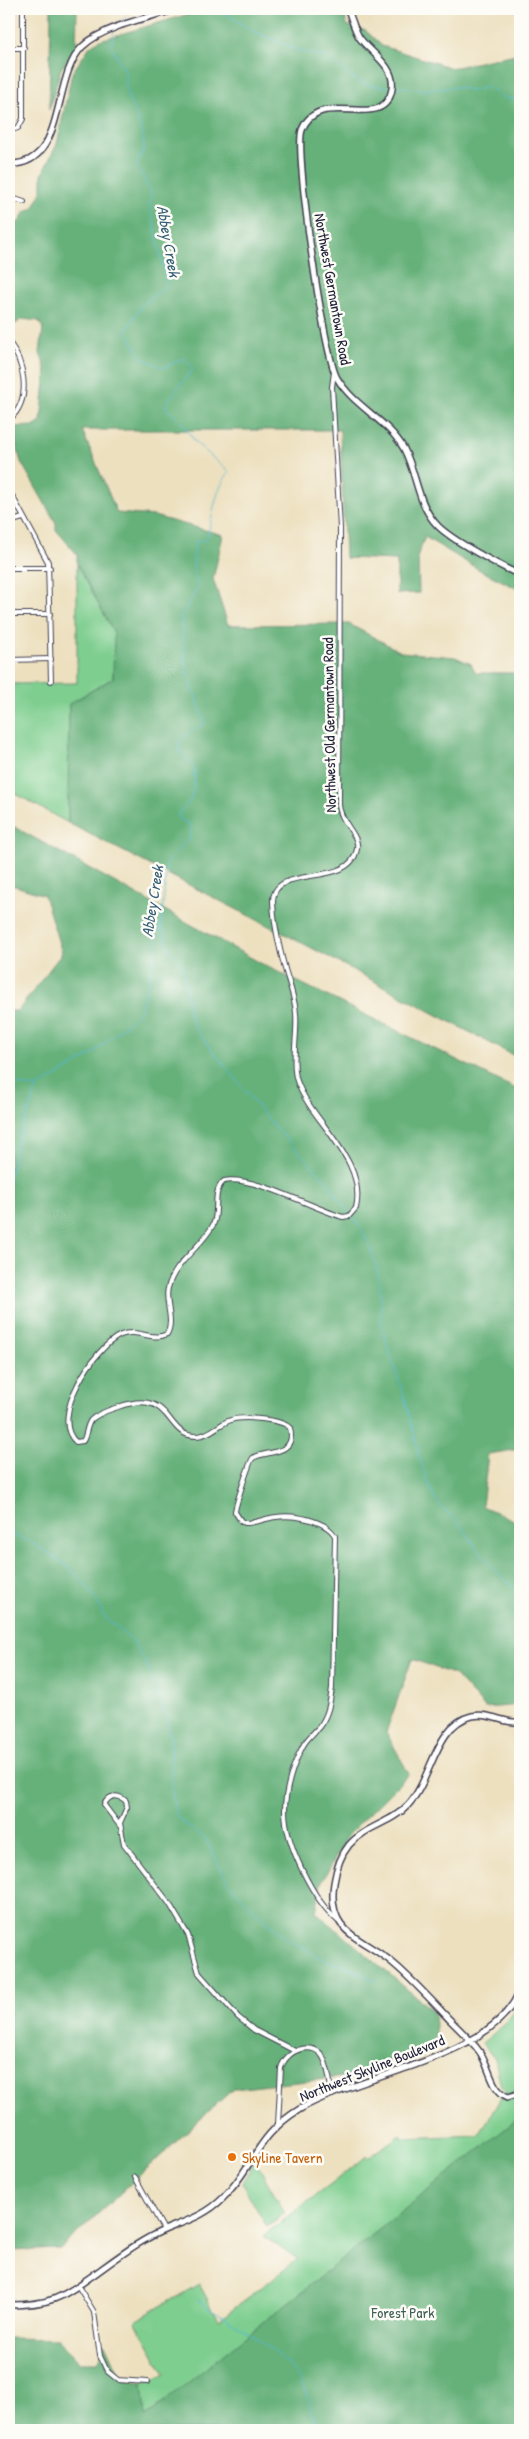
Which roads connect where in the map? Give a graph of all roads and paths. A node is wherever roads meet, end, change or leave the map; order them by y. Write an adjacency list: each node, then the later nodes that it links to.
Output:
1 (23, 9): 5 (street)
2 (178, 9): 7 (main road)
3 (348, 9): 11 (main road, Northwest Germantown Road)
4 (9, 48): 5 (street)
5 (24, 48): 6 (street)
6 (9, 131)
7 (9, 164)
8 (9, 197): 9 (street)
9 (24, 202)
10 (9, 342): 12 (street)
11 (334, 372): 18 (main road, Northwest Germantown Road); 26 (street, Northwest Old Germantown Road)
12 (13, 416)
13 (9, 490): 14 (street)
14 (23, 518): 15 (street); 17 (street)
15 (9, 522)
16 (9, 568): 17 (street)
17 (50, 568): 20 (street)
18 (520, 575)
19 (9, 614): 20 (street)
20 (50, 614): 21 (street)
21 (51, 659): 22 (street); 23 (street)
22 (9, 660)
23 (52, 680)
24 (520, 1722): 26 (main road)
25 (120, 1826): 25 (street); 29 (street)
26 (338, 1921): 28 (main road)
27 (520, 1989): 28 (main road, Northwest Skyline Boulevard)
28 (471, 2041): 30 (main road); 31 (main road, Northwest Skyline Boulevard)
29 (295, 2051): 31 (street); 32 (street)
30 (520, 2093)
31 (332, 2095): 32 (main road, Northwest Skyline Boulevard)
32 (278, 2124): 34 (main road, Northwest Skyline Boulevard)
33 (136, 2177): 34 (street)
34 (164, 2230): 35 (main road, Northwest Skyline Boulevard)
35 (78, 2286): 36 (main road, Northwest Skyline Boulevard); 37 (street)
36 (9, 2305)
37 (147, 2382)

